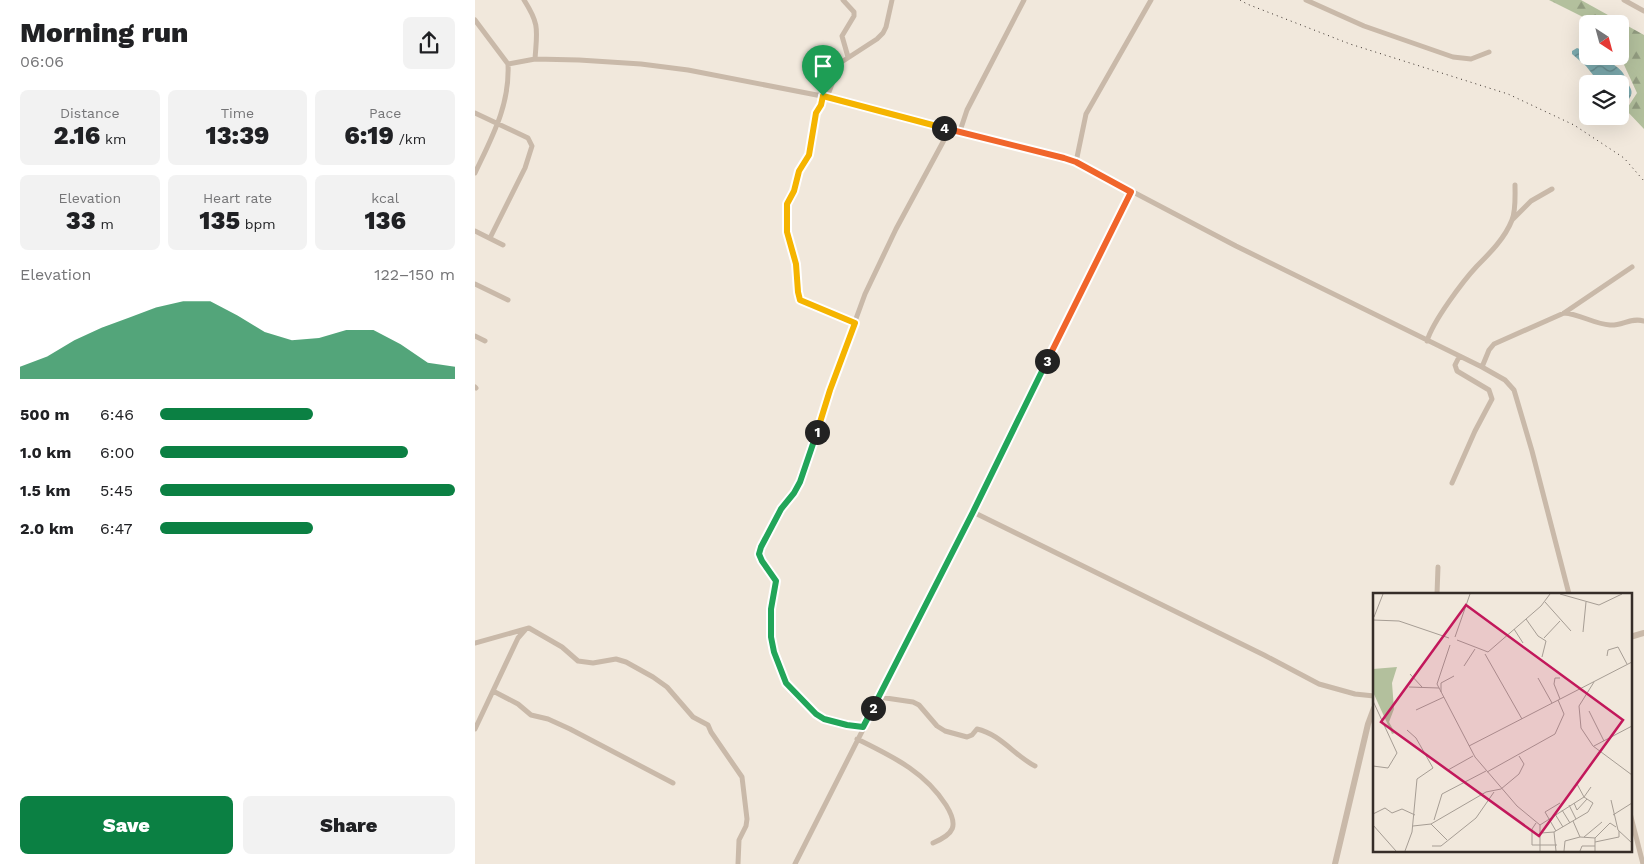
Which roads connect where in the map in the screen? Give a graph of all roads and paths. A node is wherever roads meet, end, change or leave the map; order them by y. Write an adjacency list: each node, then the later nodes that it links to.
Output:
1 (524, 0): 12 (street)
2 (843, 0): 11 (street)
3 (892, 0): 11 (street)
4 (1024, 0): 18 (street)
5 (1151, 0): 19 (street)
6 (1306, 0): 10 (street)
7 (1624, 0): 8 (street)
8 (1644, 11)
9 (476, 22): 13 (street)
10 (1489, 52)
11 (848, 57): 14 (street)
12 (535, 59): 13 (street); 14 (street)
13 (509, 64): 16 (street)
14 (825, 97): 17 (street); 34 (street)
15 (475, 113): 16 (street)
16 (498, 122): 20 (street); 27 (street)
17 (950, 129): 18 (street); 34 (street)
18 (960, 131): 19 (street)
19 (1076, 162): 24 (street)
20 (477, 166): 21 (street)
21 (475, 173)
22 (1515, 185): 25 (street)
23 (1552, 189): 25 (street)
24 (1131, 192): 36 (street); 41 (street)
25 (1512, 220): 36 (street)
26 (475, 231): 27 (street)
27 (490, 238): 28 (street)
28 (503, 245)
29 (1632, 267): 32 (street)
30 (475, 284): 31 (street)
31 (508, 300)
32 (1564, 313): 33 (street); 39 (street)
33 (1644, 321)
34 (855, 323): 53 (street)
35 (475, 336): 37 (street)
36 (1427, 340): 38 (street)
37 (485, 341)
38 (1459, 356): 39 (street); 40 (street)
39 (1482, 367): 44 (street)
40 (1452, 483)
41 (973, 512): 50 (street); 51 (street)
42 (1439, 567): 43 (street)
43 (1437, 593)
44 (1569, 593)
45 (525, 629): 48 (street); 49 (street); 60 (street)
46 (1644, 633): 47 (street)
47 (1631, 637)
48 (475, 643)
49 (493, 691): 54 (street); 57 (street)
50 (1373, 696)
51 (879, 697): 53 (street); 56 (street)
52 (1373, 711): 62 (street)
53 (863, 727): 55 (street)
54 (475, 729)
55 (857, 739): 59 (street); 61 (street)
56 (1035, 766)
57 (673, 783)
58 (1631, 817): 63 (street)
59 (933, 843)
60 (739, 864)
61 (795, 864)
62 (1335, 864)
63 (1643, 864)

